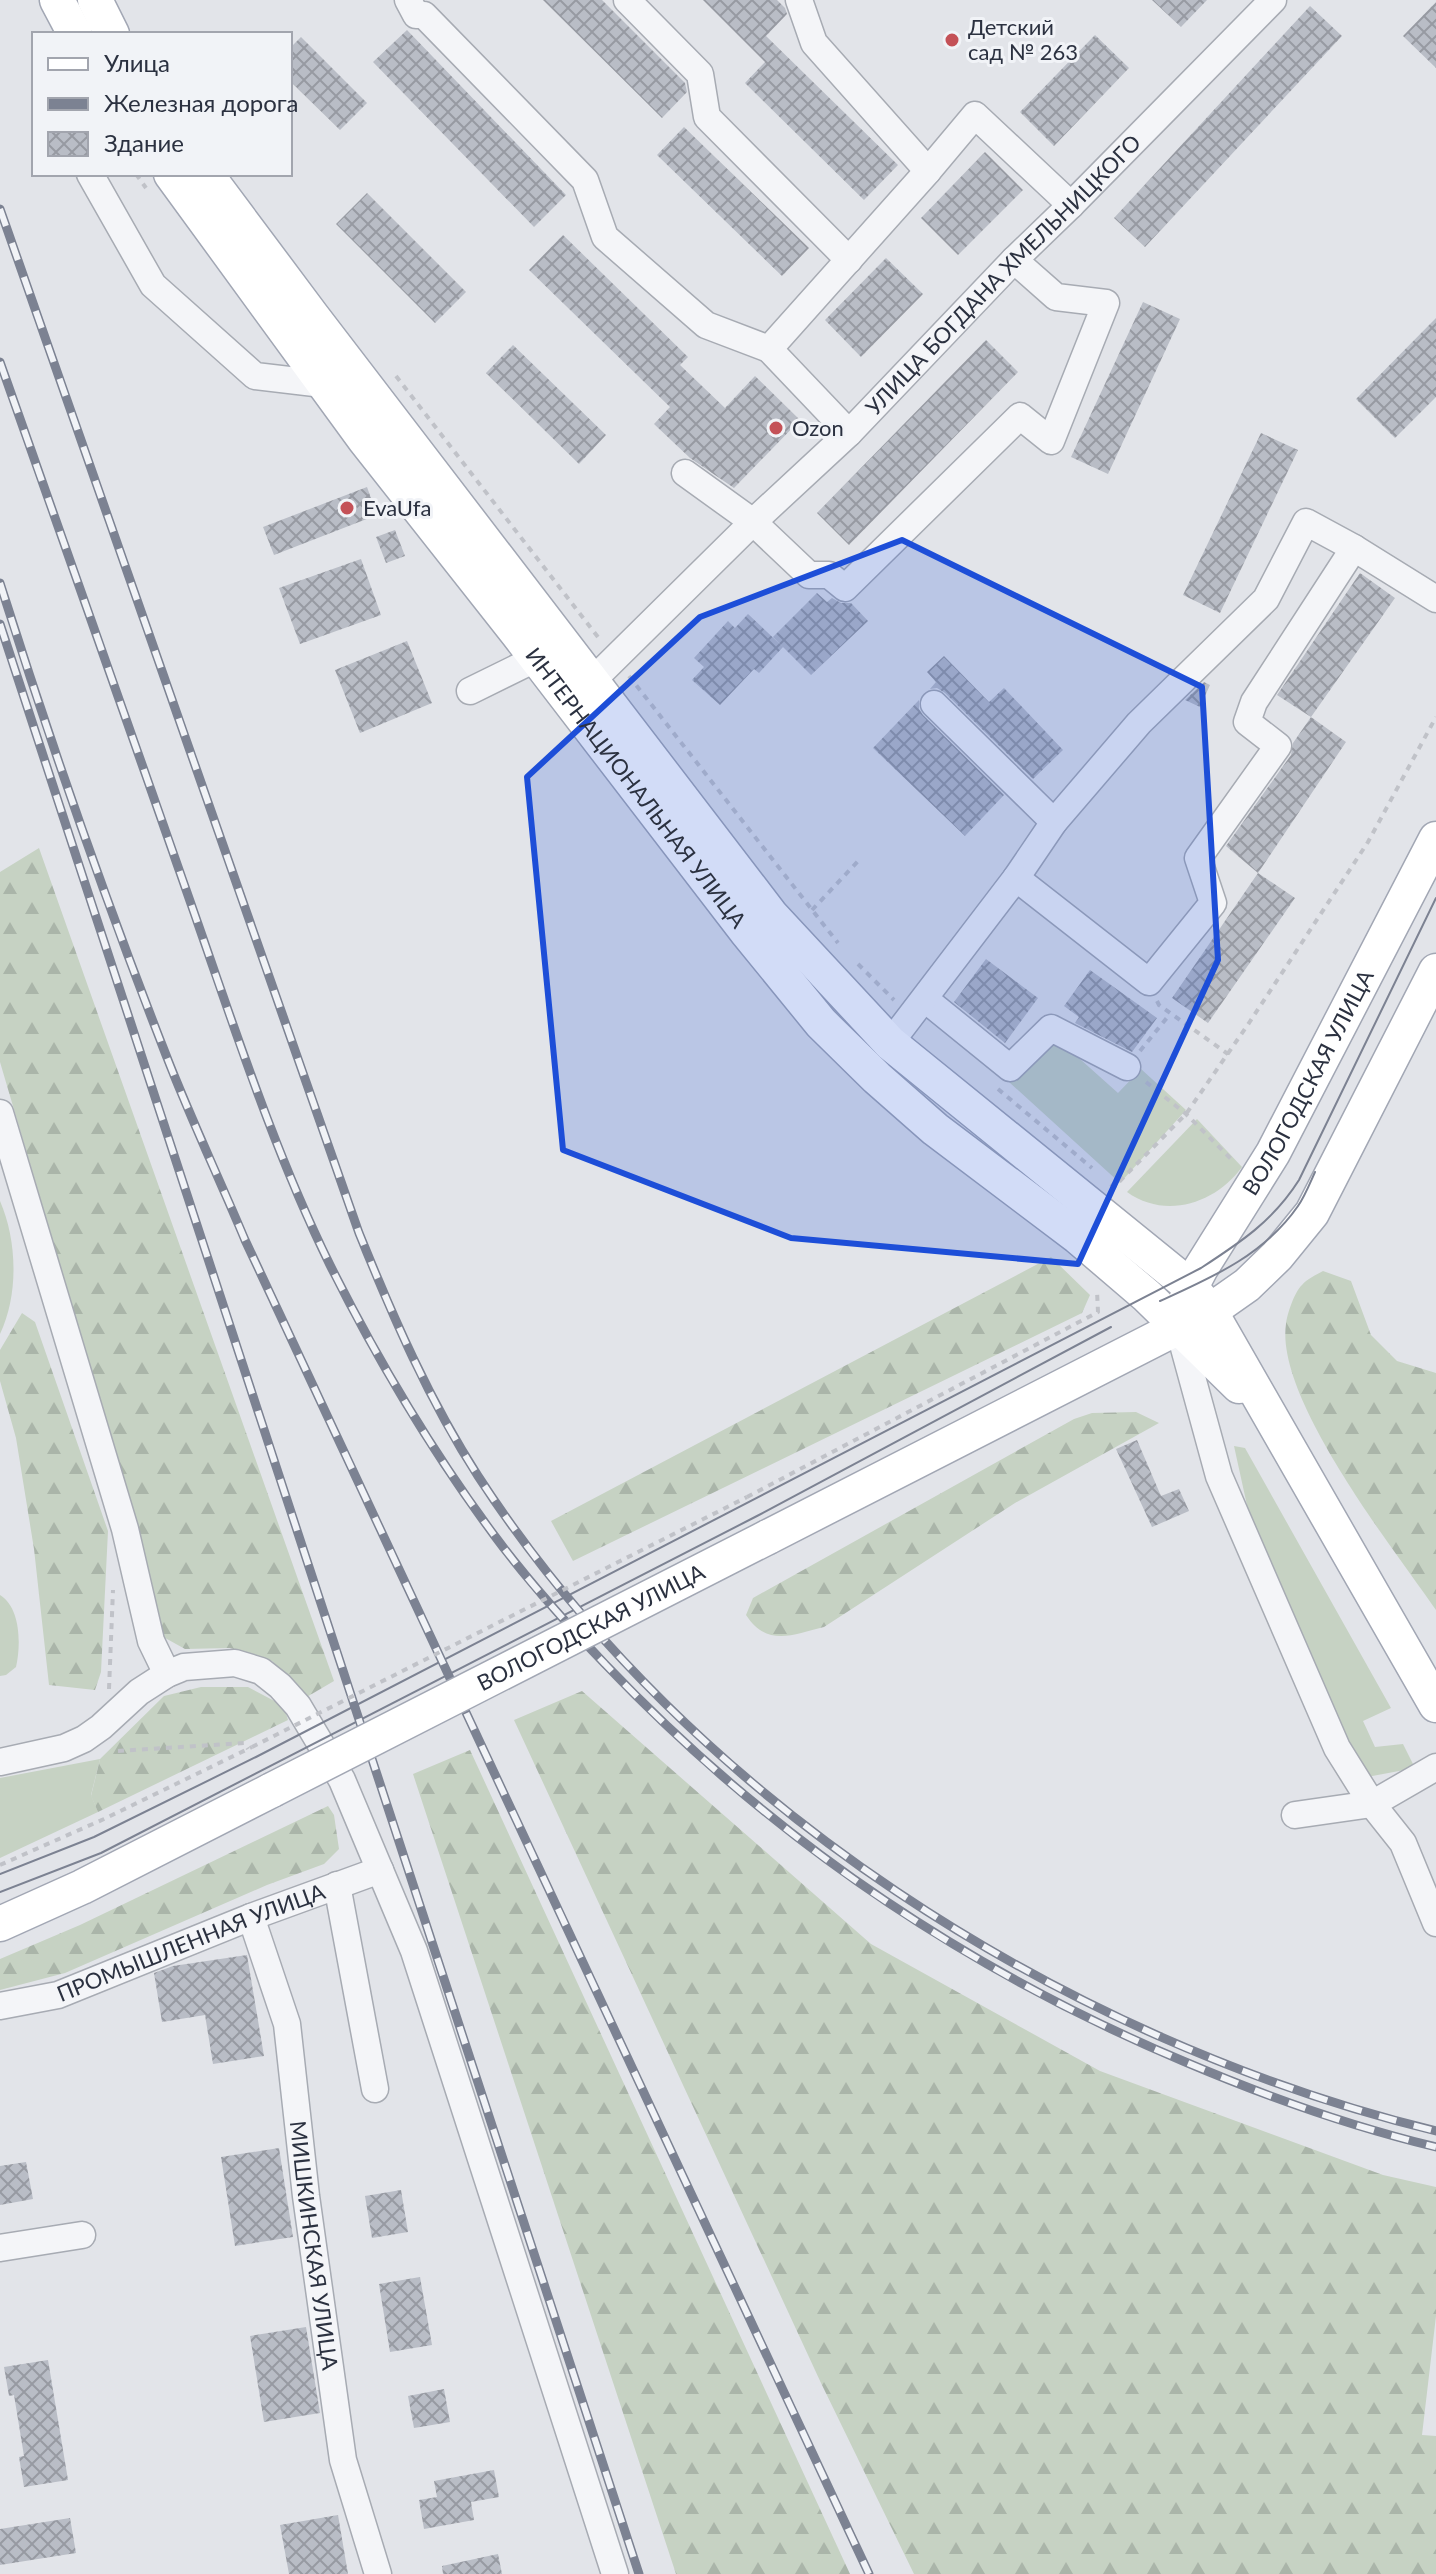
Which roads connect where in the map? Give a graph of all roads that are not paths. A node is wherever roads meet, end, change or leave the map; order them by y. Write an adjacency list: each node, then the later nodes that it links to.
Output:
1 (95, 0): 7 (main road)
2 (109, 0): 8 (street)
3 (408, 0): 16 (street)
4 (627, 0): 14 (street)
5 (799, 0): 9 (street)
6 (1273, 0): 13 (street, УЛИЦА БОГДАНА ХМЕЛЬНИЦКОГО)
7 (113, 32)
8 (114, 32)
9 (928, 171): 13 (street); 14 (street)
10 (91, 176): 17 (street)
11 (172, 176): 17 (main road, ИНТЕРНАЦИОНАЛЬНАЯ УЛИЦА)
12 (207, 176): 24 (main road, ИНТЕРНАЦИОНАЛЬНАЯ УЛИЦА)
13 (1071, 205): 15 (street, УЛИЦА БОГДАНА ХМЕЛЬНИЦКОГО)
14 (849, 260): 16 (street)
15 (1014, 260): 18 (street, УЛИЦА БОГДАНА ХМЕЛЬНИЦКОГО); 20 (street)
16 (769, 349): 18 (street)
17 (323, 384): 23 (main road, ИНТЕРНАЦИОНАЛЬНАЯ УЛИЦА)
18 (849, 433): 20 (street, УЛИЦА БОГДАНА ХМЕЛЬНИЦКОГО)
19 (685, 473): 20 (street)
20 (753, 522): 24 (street, УЛИЦА БОГДАНА ХМЕЛЬНИЦКОГО)
21 (1354, 548): 22 (street); 27 (street); 29 (street)
22 (1436, 599)
23 (537, 658): 25 (street); 36 (main road, ИНТЕРНАЦИОНАЛЬНАЯ УЛИЦА)
24 (604, 670): 32 (main road, ИНТЕРНАЦИОНАЛЬНАЯ УЛИЦА)
25 (470, 691)
26 (934, 704): 27 (street)
27 (1054, 822): 29 (street)
28 (1436, 839): 35 (main road, ВОЛОГОДСКАЯ УЛИЦА)
29 (1016, 878): 31 (street)
30 (1436, 971): 35 (main road)
31 (918, 1008): 32 (street); 33 (street)
32 (890, 1043): 35 (main road, ИНТЕРНАЦИОНАЛЬНАЯ УЛИЦА)
33 (1127, 1067)
34 (0, 1113): 38 (street)
35 (1200, 1299): 36 (main road, ВОЛОГОДСКАЯ УЛИЦА); 37 (main road)
36 (1178, 1326): 37 (main road, ИНТЕРНАЦИОНАЛЬНАЯ УЛИЦА); 42 (street); 48 (main road, ВОЛОГОДСКАЯ УЛИЦА, bridge)
37 (1268, 1415): 39 (main road)
38 (167, 1674): 40 (street); 44 (street)
39 (1432, 1699)
40 (0, 1762)
41 (1436, 1767): 42 (street)
42 (1372, 1804): 43 (street); 47 (street)
43 (1295, 1815)
44 (380, 1870): 45 (street, ПРОМЫШЛЕННАЯ УЛИЦА); 54 (street)
45 (337, 1885): 46 (street, ПРОМЫШЛЕННАЯ УЛИЦА); 50 (street)
46 (251, 1917): 49 (street, ПРОМЫШЛЕННАЯ УЛИЦА); 53 (street, МИШКИНСКАЯ УЛИЦА)
47 (1436, 1923)
48 (0, 1924)
49 (0, 2006)
50 (375, 2089)
51 (82, 2235): 52 (street)
52 (0, 2248)
53 (378, 2574)
54 (615, 2574)

